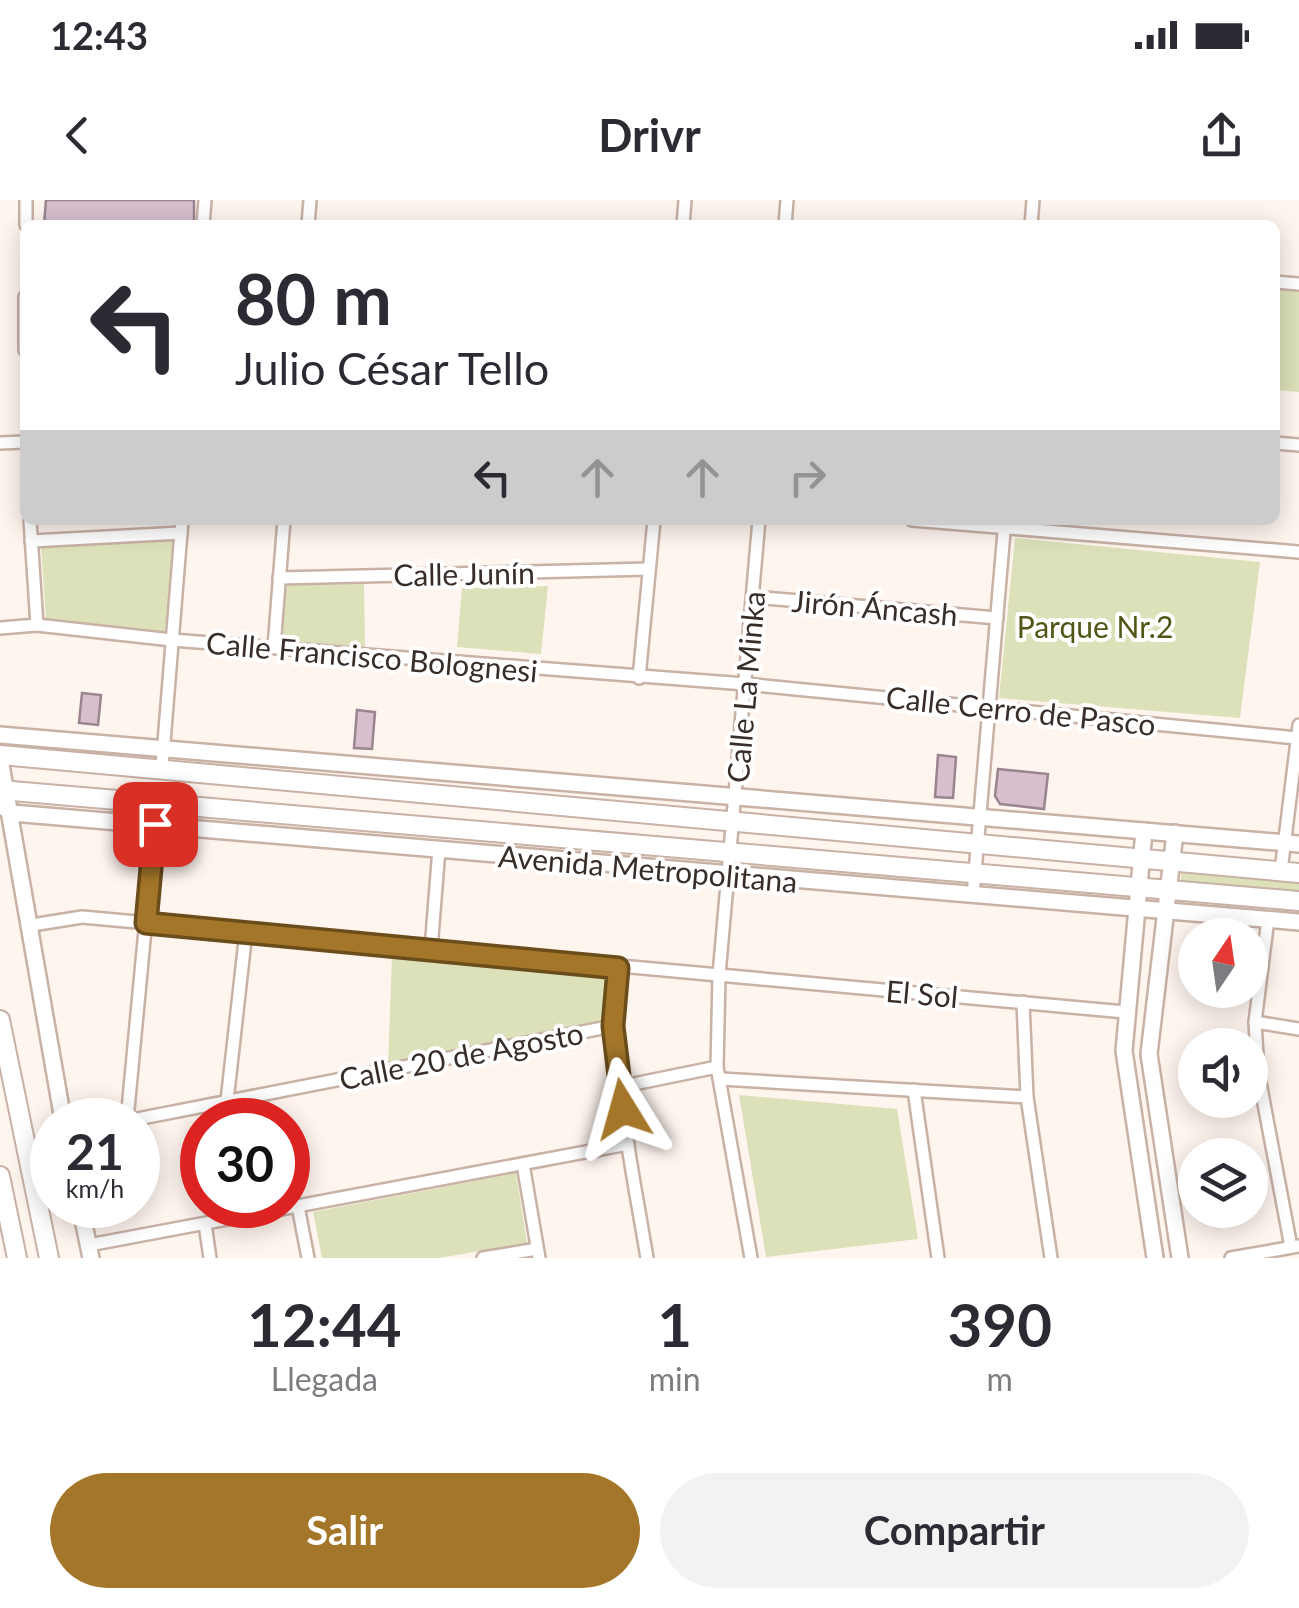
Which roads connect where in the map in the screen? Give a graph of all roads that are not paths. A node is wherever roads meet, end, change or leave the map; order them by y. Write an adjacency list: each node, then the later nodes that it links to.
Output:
1 (30, 525): 7 (street)
2 (284, 525): 10 (street)
3 (653, 525): 9 (street)
4 (759, 525): 11 (street, Calle La Minka)
5 (1005, 525): 8 (street); 12 (street)
6 (181, 526): 7 (street); 15 (street)
7 (31, 541): 13 (street)
8 (1299, 552)
9 (649, 569): 10 (street, Calle Junín); 17 (street)
10 (279, 578): 16 (street)
11 (753, 597): 12 (street, Jirón Áncash); 18 (street, Calle La Minka)
12 (997, 618): 19 (street)
13 (37, 625): 14 (street, Calle Francisco Bolognesi); 15 (street, Calle Francisco Bolognesi)
14 (0, 628)
15 (172, 640): 16 (street, Calle Francisco Bolognesi); 23 (street)
16 (274, 647): 17 (street, Calle Francisco Bolognesi)
17 (639, 678): 18 (street, Calle Francisco Bolognesi)
18 (745, 684): 19 (street, Calle Cerro de Pasco); 24 (street, Calle La Minka)
19 (989, 707): 20 (street, Calle Cerro de Pasco); 26 (street)
20 (1298, 731): 31 (street)
21 (0, 735): 23 (street, Avenida Metropolitana)
22 (0, 757): 23 (main road, Avenida Metropolitana); 25 (street)
23 (162, 759): 24 (street, Avenida Metropolitana); 27 (main road, Avenida Metropolitana)
24 (735, 798): 26 (street, Avenida Metropolitana); 27 (street, Calle La Minka)
25 (5, 800): 28 (street, Avenida Metropolitana); 34 (main road, Avenida Metropolitana); 50 (street)
26 (979, 817): 29 (street, Avenida Metropolitana); 32 (street)
27 (733, 823): 32 (main road, Avenida Metropolitana); 34 (street, Calle La Minka)
28 (155, 824): 33 (street, Avenida Metropolitana); 49 (street)
29 (1144, 831): 30 (street, Avenida Metropolitana); 35 (street)
30 (1175, 834): 31 (street, Avenida Metropolitana); 36 (street)
31 (1292, 844): 37 (street)
32 (977, 846): 35 (main road, Avenida Metropolitana); 38 (street)
33 (440, 849): 39 (street, Avenida Metropolitana); 52 (street)
34 (730, 854): 38 (main road, Avenida Metropolitana); 39 (street, Calle La Minka)
35 (1142, 861): 36 (main road, Avenida Metropolitana); 40 (street)
36 (1171, 864): 37 (main road, Avenida Metropolitana); 41 (street)
37 (1290, 872)
38 (974, 874): 40 (main road, Avenida Metropolitana); 42 (street)
39 (728, 876): 42 (street, Avenida Metropolitana); 54 (street, Calle La Minka)
40 (1139, 888): 41 (main road, Avenida Metropolitana); 44 (street)
41 (1168, 890): 43 (main road, Avenida Metropolitana); 45 (street)
42 (972, 896): 44 (street, Avenida Metropolitana)
43 (1299, 902)
44 (1136, 909): 45 (street, Avenida Metropolitana); 57 (street)
45 (1164, 911): 46 (street, Avenida Metropolitana); 90 (street)
46 (1255, 918)
47 (1268, 919): 48 (street, Avenida Metropolitana)
48 (1299, 922)
49 (146, 923): 50 (street, El Sol); 51 (street, El Sol); 67 (street)
50 (32, 925): 66 (street)
51 (246, 932): 52 (street, El Sol); 68 (street)
52 (432, 949): 53 (street, El Sol)
53 (618, 968): 54 (street, El Sol); 60 (street)
54 (718, 975): 55 (street, El Sol); 62 (street, Calle La Minka)
55 (1023, 1002): 57 (street, El Sol); 65 (street)
56 (1257, 1008): 59 (street)
57 (1125, 1012): 89 (street)
58 (0, 1020): 81 (main road)
59 (1255, 1022): 61 (street); 77 (street)
60 (613, 1026): 63 (street); 69 (street, Calle 20 de Agosto)
61 (1299, 1029)
62 (719, 1073): 63 (street); 64 (street); 86 (street, Calle La Minka)
63 (619, 1087): 70 (street)
64 (914, 1090): 65 (street); 87 (street)
65 (1027, 1097): 88 (street)
66 (60, 1098)
67 (132, 1098)
68 (227, 1098)
69 (242, 1098)
70 (628, 1144): 71 (street); 85 (street)
71 (523, 1164): 73 (street); 79 (street)
72 (0, 1176): 80 (main road)
73 (310, 1204)
74 (189, 1228): 78 (street)
75 (206, 1228): 82 (street)
76 (302, 1228): 83 (street)
77 (1295, 1246): 91 (street)
78 (90, 1252)
79 (538, 1254): 84 (street)
80 (16, 1258)
81 (49, 1258)
82 (210, 1258)
83 (308, 1258)
84 (483, 1258)
85 (647, 1258)
86 (751, 1258)
87 (938, 1258)
88 (1051, 1258)
89 (1155, 1258)
90 (1180, 1258)
91 (1231, 1258)

